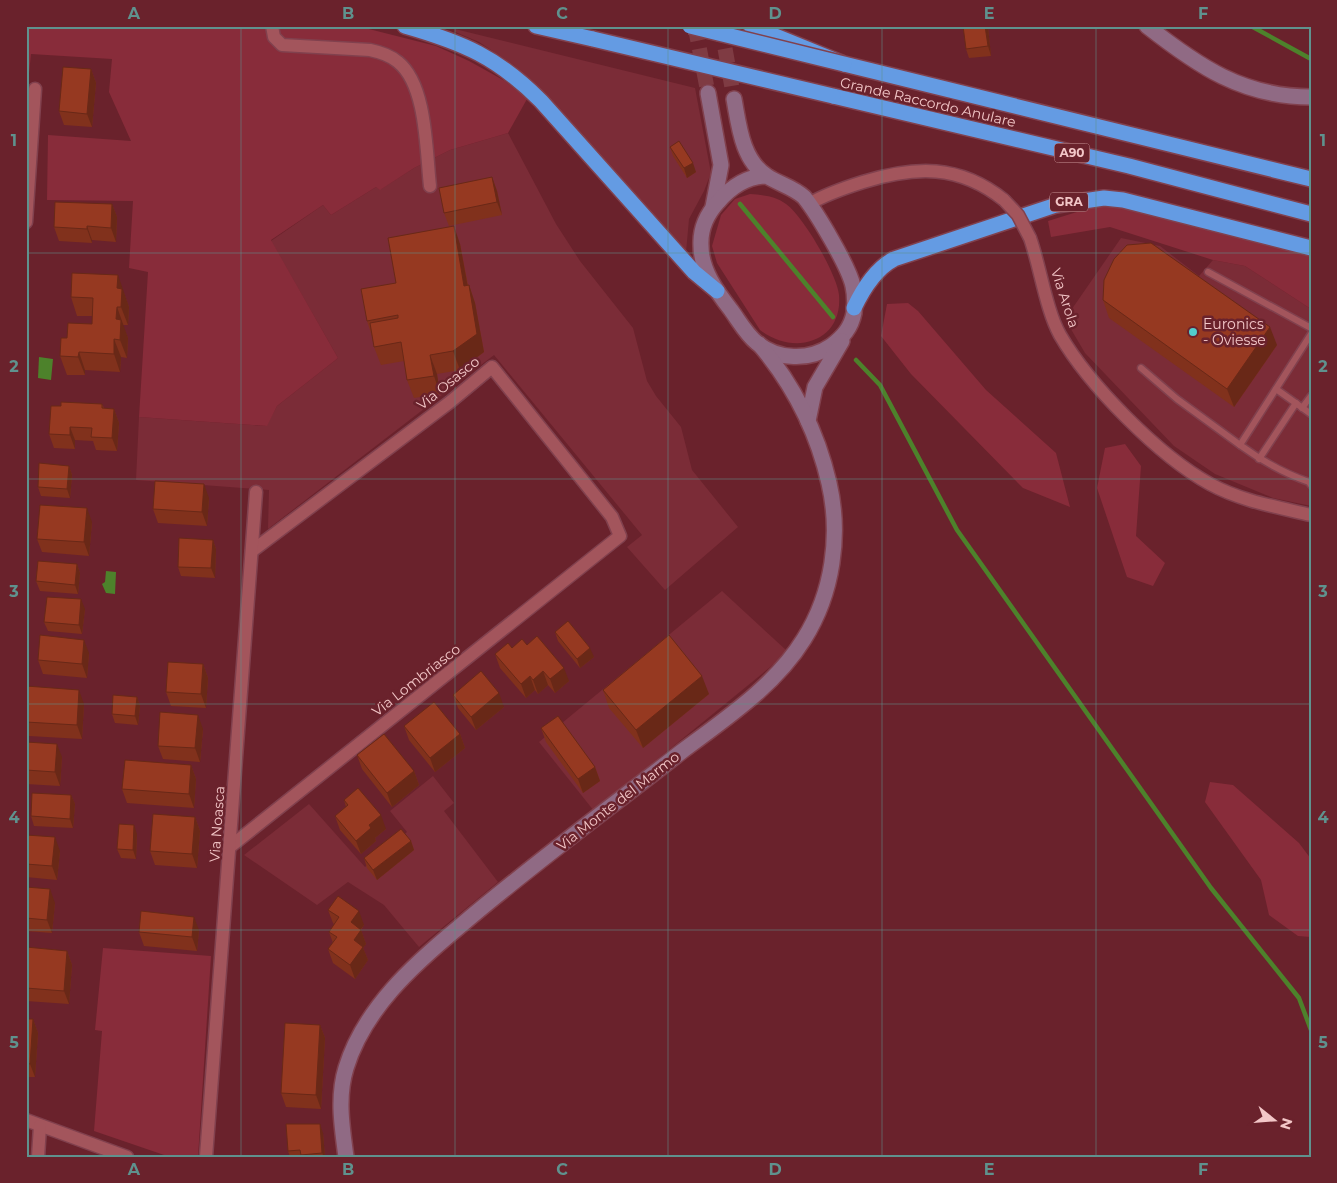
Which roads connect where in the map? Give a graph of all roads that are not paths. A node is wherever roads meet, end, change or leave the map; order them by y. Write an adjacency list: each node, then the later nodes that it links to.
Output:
1 (272, 26): 14 (street)
2 (405, 26): 21 (highway)
3 (536, 26): 17 (highway, Grande Raccordo Anulare / A90, bridge)
4 (690, 26): 7 (highway, Grande Raccordo Anulare / A90, bridge)
5 (751, 26): 7 (highway, bridge)
6 (1147, 26): 10 (street)
7 (844, 64): 13 (highway, Grande Raccordo Anulare / A90)
8 (36, 89): 18 (street)
9 (708, 93): 16 (street)
10 (1311, 97)
11 (734, 99): 12 (street)
12 (767, 176): 15 (street); 16 (street)
13 (1311, 179)
14 (430, 186)
15 (810, 204): 22 (street); 37 (street, Via Arola, bridge)
16 (712, 208): 21 (street)
17 (1311, 214)
18 (26, 222)
19 (1311, 248): 22 (highway, GRA)
20 (1208, 272): 23 (lane)
21 (717, 291): 26 (street)
22 (854, 308): 24 (street)
23 (1311, 328)
24 (847, 332): 26 (street); 32 (street)
25 (1311, 334): 28 (lane)
26 (758, 344): 32 (street, Via Monte del Marmo)
27 (1140, 368): 33 (lane)
28 (1276, 389): 30 (lane); 33 (lane)
29 (1311, 396): 30 (lane)
30 (1299, 406): 31 (lane); 34 (lane)
31 (1311, 414)
32 (808, 422): 46 (street, Via Monte del Marmo)
33 (1240, 445): 34 (lane)
34 (1259, 459): 35 (lane)
35 (1311, 486)
36 (256, 492): 39 (street, Via Noasca)
37 (1311, 515)
38 (620, 536): 39 (street, Via Osasco); 40 (street, Via Lombriasco)
39 (252, 551): 40 (street, Via Noasca)
40 (231, 846): 45 (street, Via Noasca)
41 (26, 1120): 42 (street)
42 (40, 1126): 43 (street); 44 (street)
43 (38, 1157)
44 (127, 1157)
45 (206, 1157)
46 (346, 1157)

